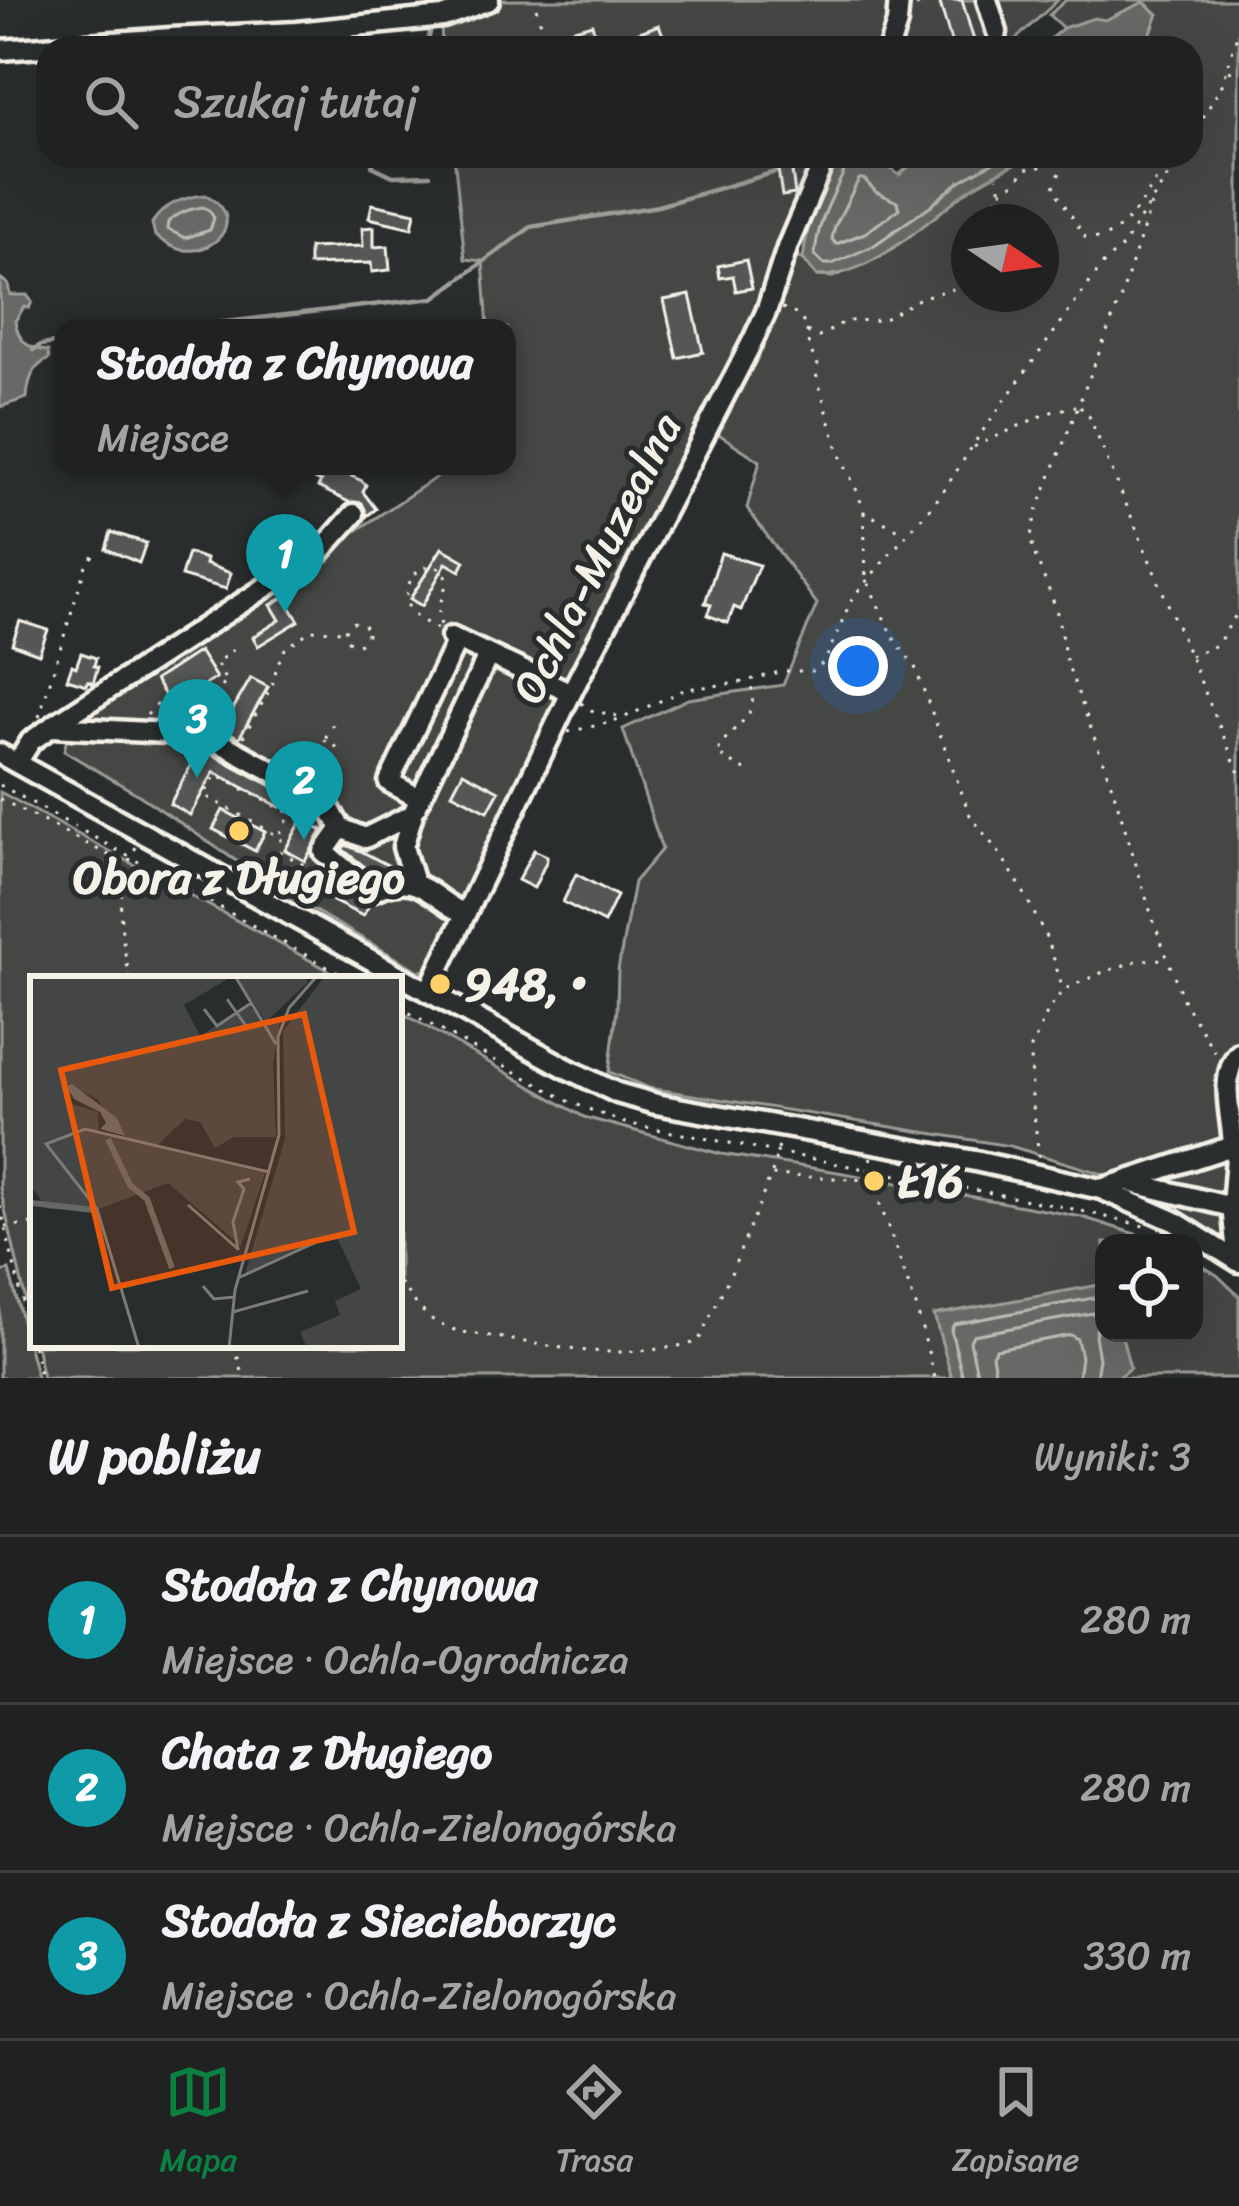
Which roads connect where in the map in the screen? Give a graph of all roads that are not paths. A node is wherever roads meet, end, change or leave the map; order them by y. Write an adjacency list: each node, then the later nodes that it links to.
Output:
1 (489, 0): 5 (street)
2 (986, 0): 4 (street)
3 (907, 3): 6 (street)
4 (997, 32)
5 (213, 36)
6 (893, 36)
7 (36, 48): 8 (street)
8 (0, 50)
9 (821, 168): 12 (street, Ochla-Muzealna)
10 (353, 514): 13 (street)
11 (488, 656): 12 (street); 15 (street); 15 (street)
12 (571, 694): 18 (street, Ochla-Muzealna)
13 (52, 727): 14 (street); 16 (street)
14 (9, 759): 19 (street)
15 (417, 806): 16 (street); 17 (street)
16 (338, 832): 17 (street)
17 (414, 883): 18 (street)
18 (464, 914): 21 (street, Ochla-Muzealna)
19 (399, 976)
20 (402, 978): 21 (street)
21 (428, 992): 25 (street)
22 (1239, 1053): 23 (street)
23 (1236, 1145): 24 (street); 26 (street)
24 (1128, 1182): 25 (street); 26 (street)
25 (1101, 1189): 27 (street)
26 (1232, 1207): 27 (street)
27 (1239, 1261)

